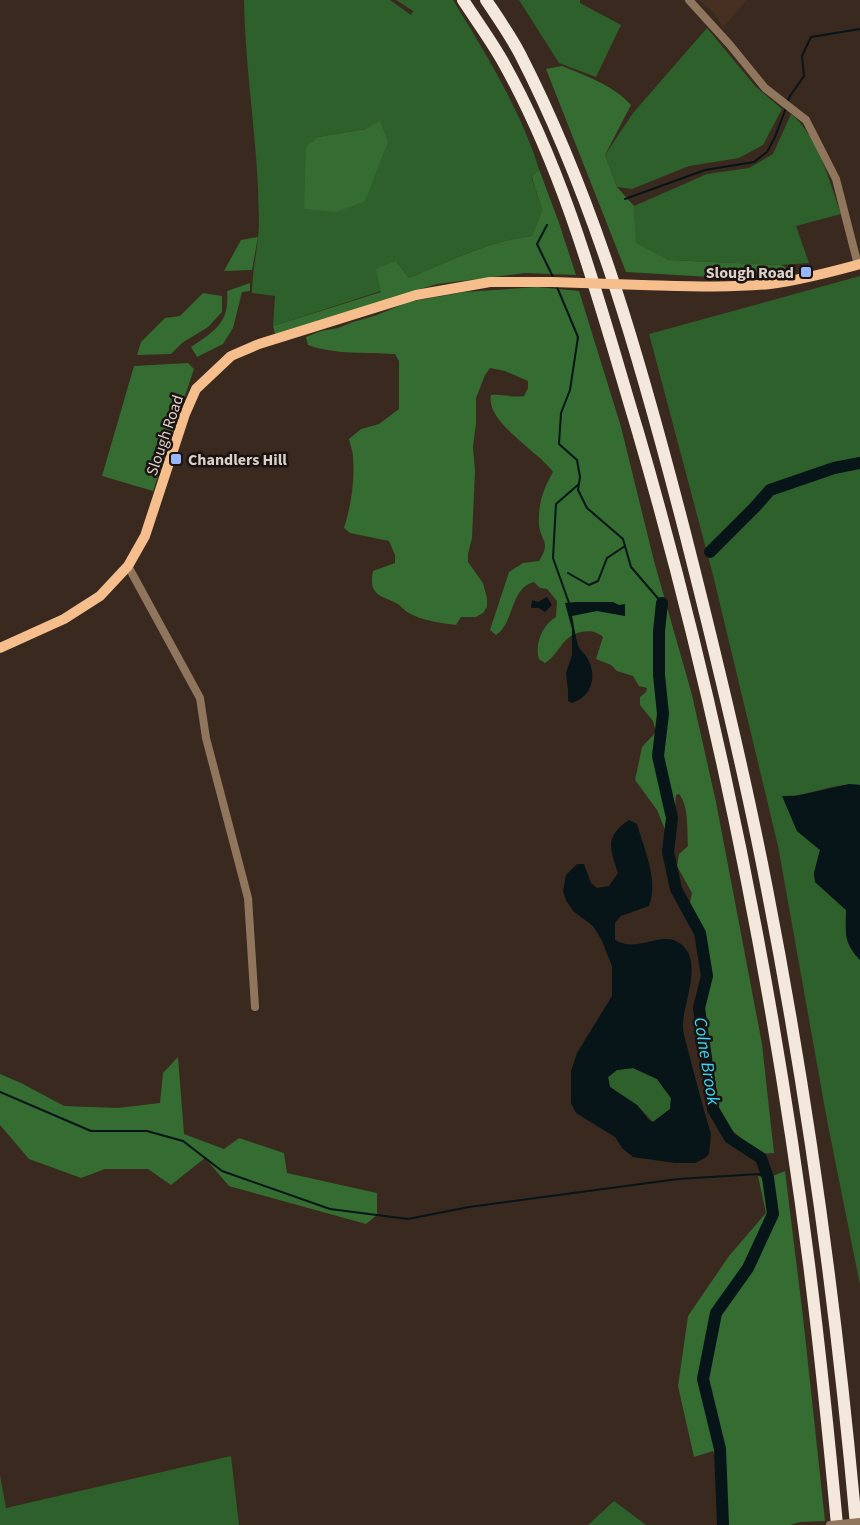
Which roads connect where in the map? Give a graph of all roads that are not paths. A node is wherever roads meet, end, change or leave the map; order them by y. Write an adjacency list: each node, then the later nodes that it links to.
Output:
1 (463, 0): 10 (highway)
2 (486, 0): 11 (highway)
3 (689, 0): 4 (street)
4 (859, 264): 5 (main road, Slough Road, bridge)
5 (128, 566): 6 (main road, Slough Road); 7 (street)
6 (0, 648)
7 (255, 1007)
8 (860, 1522): 9 (street, bridge)
9 (830, 1525)
10 (837, 1525)
11 (856, 1525)

